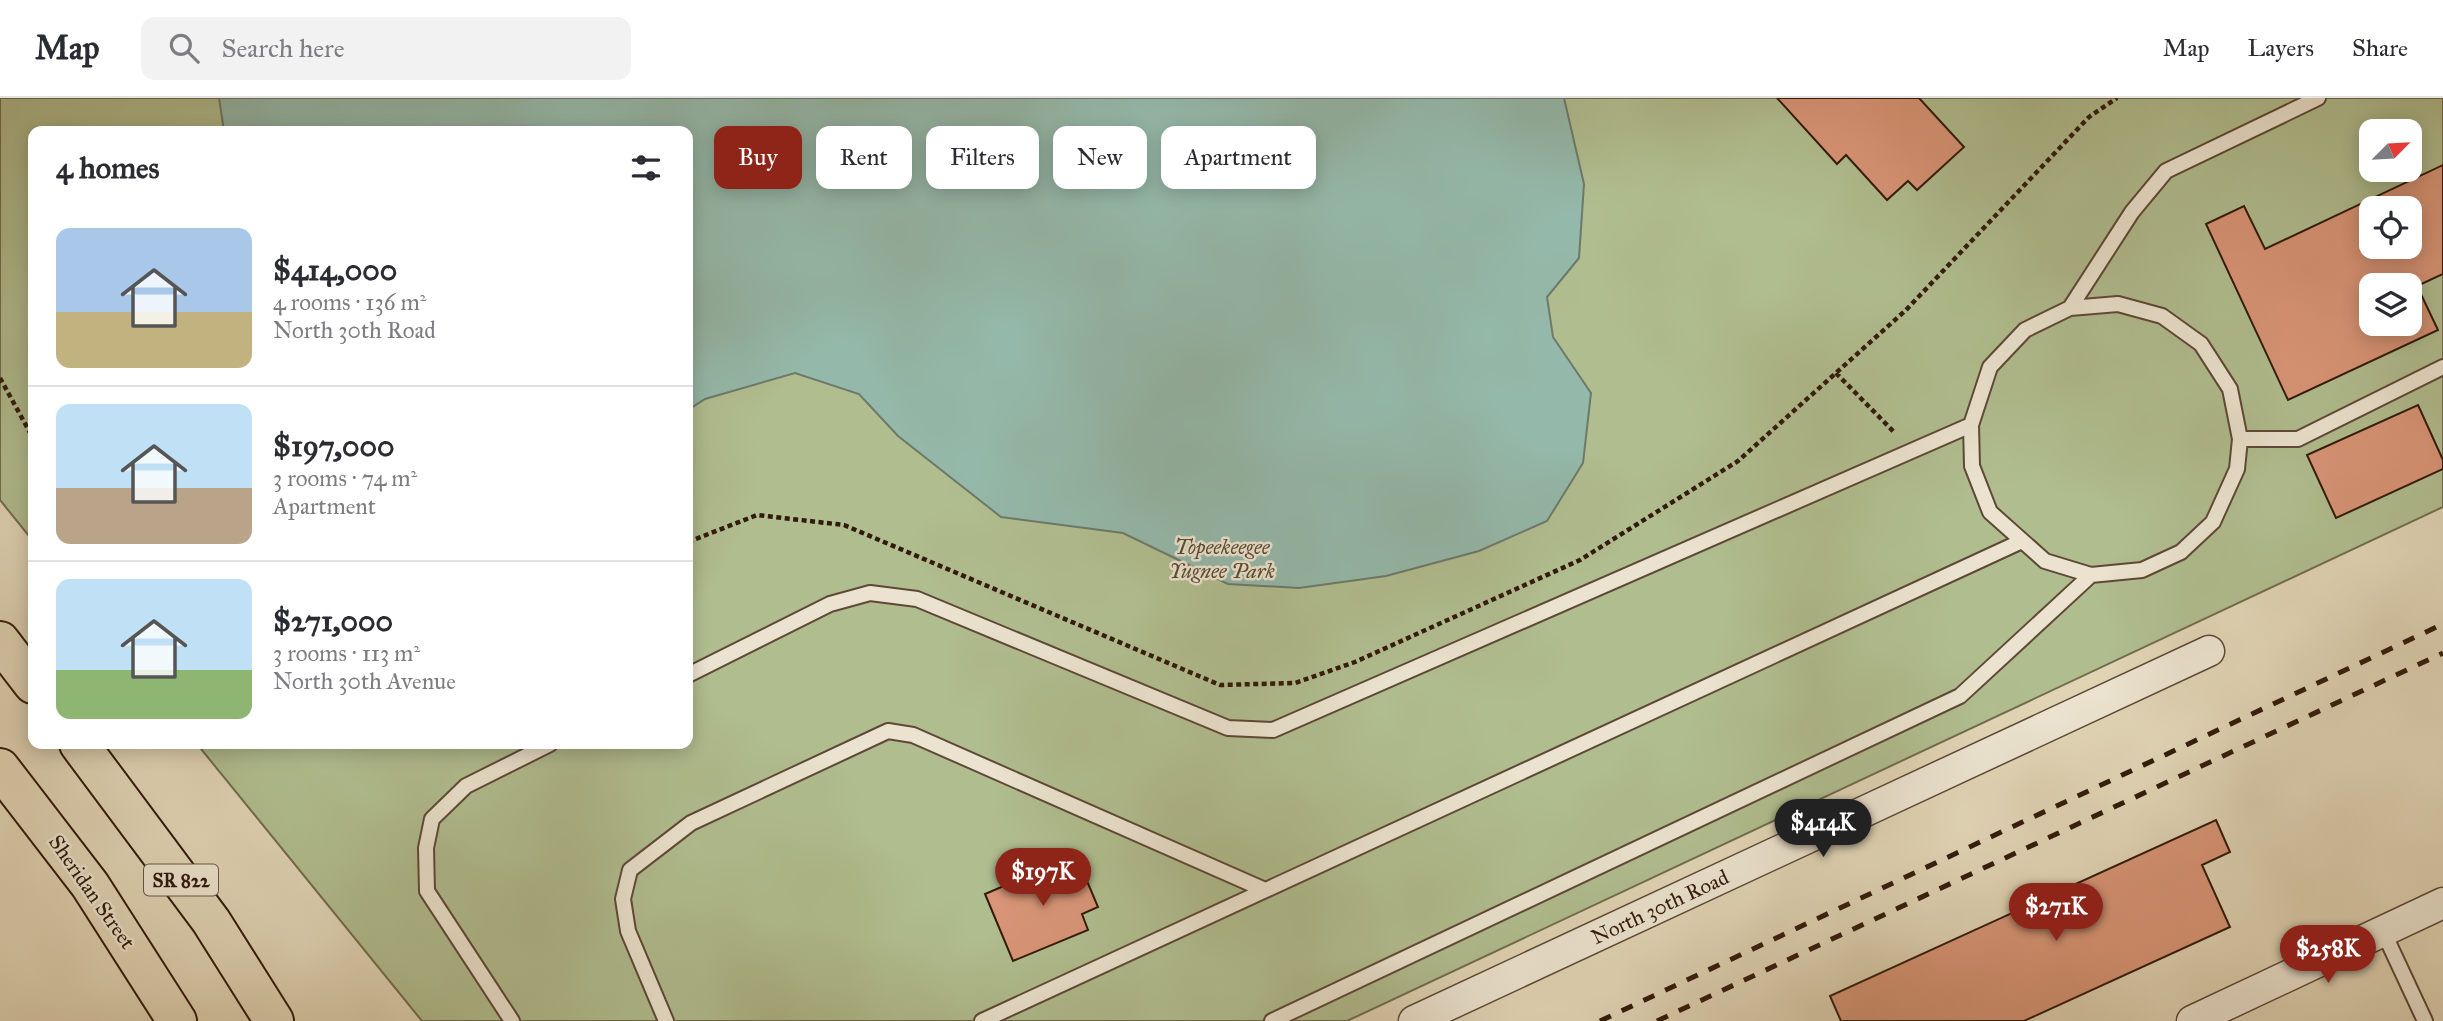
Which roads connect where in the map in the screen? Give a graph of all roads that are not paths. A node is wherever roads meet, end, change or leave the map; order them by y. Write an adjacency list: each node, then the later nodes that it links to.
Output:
1 (2318, 98): 2 (lane)
2 (2070, 308): 4 (lane); 5 (lane)
3 (2443, 367): 5 (lane)
4 (1970, 425): 6 (lane); 10 (lane)
5 (2241, 439): 7 (lane)
6 (2022, 541): 7 (lane); 15 (lane)
7 (2091, 575): 23 (lane)
8 (0, 641): 11 (main road)
9 (2209, 651): 24 (street, North 30th Road)
10 (693, 672)
11 (28, 677)
12 (83, 749): 19 (main road, SR 822)
13 (540, 749): 20 (lane)
14 (0, 768): 18 (main road, Sheridan Street)
15 (1265, 890): 21 (lane); 22 (lane)
16 (2443, 903): 17 (street)
17 (2383, 931): 25 (street); 26 (lane)
18 (177, 1021)
19 (274, 1021)
20 (512, 1021)
21 (666, 1021)
22 (982, 1021)
23 (1272, 1021)
24 (1414, 1021)
25 (2192, 1021)
26 (2425, 1021)

